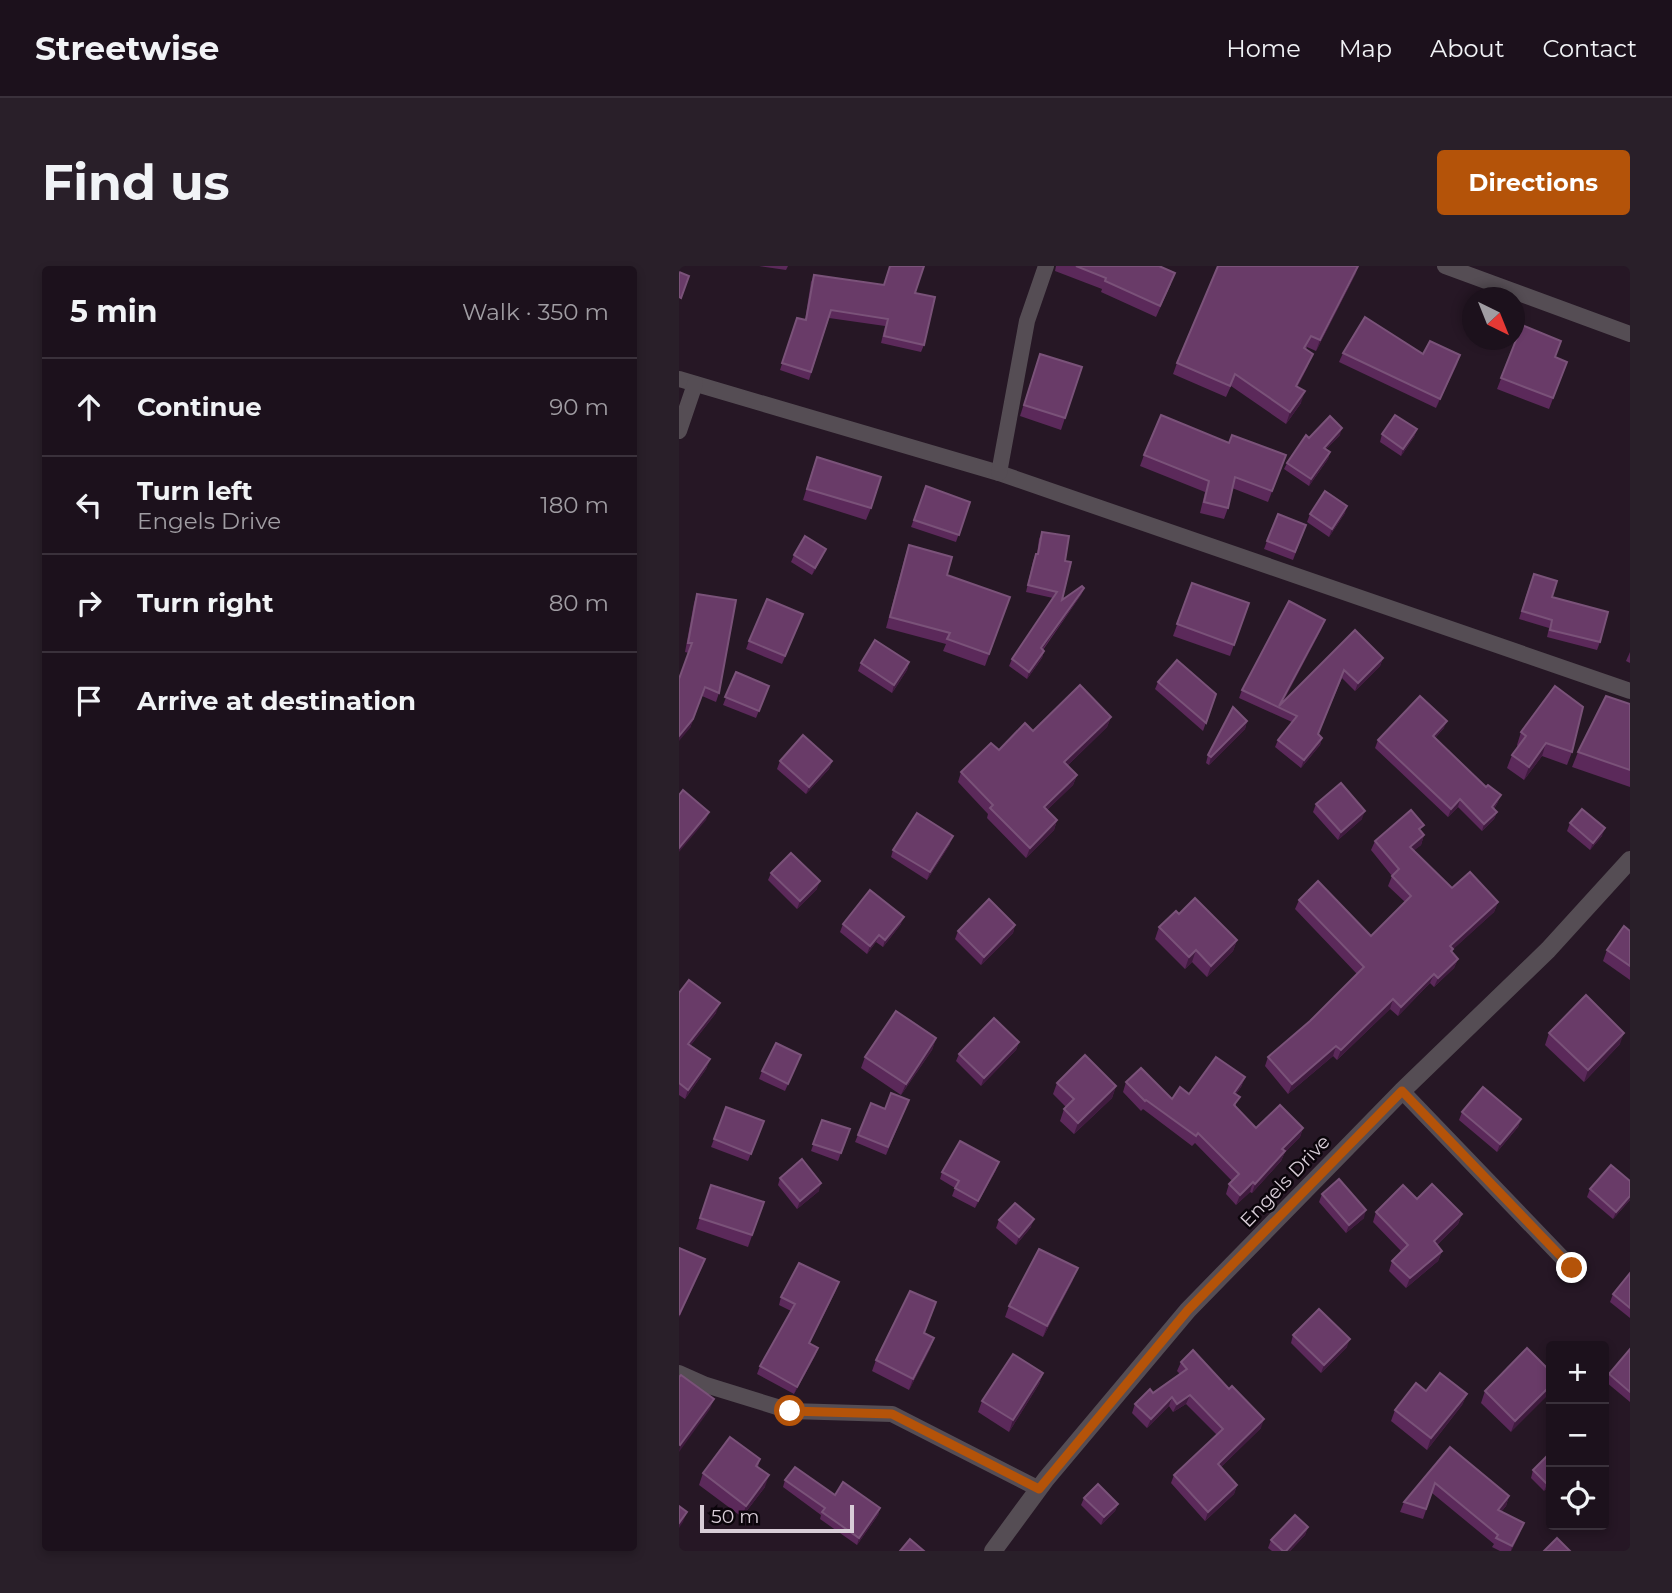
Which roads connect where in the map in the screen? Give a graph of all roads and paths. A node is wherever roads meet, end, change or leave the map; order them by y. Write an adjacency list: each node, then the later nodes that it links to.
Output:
1 (1046, 266): 6 (street)
2 (1445, 266): 3 (street)
3 (1630, 334)
4 (687, 382): 5 (street); 6 (street)
5 (679, 431)
6 (999, 473): 7 (street)
7 (1630, 691)
8 (1630, 860): 9 (street, Engels Drive)
9 (1402, 1091): 10 (street); 12 (street, Engels Drive)
10 (1572, 1268)
11 (679, 1373): 12 (street)
12 (1039, 1489): 13 (street, Engels Drive)
13 (993, 1551)

